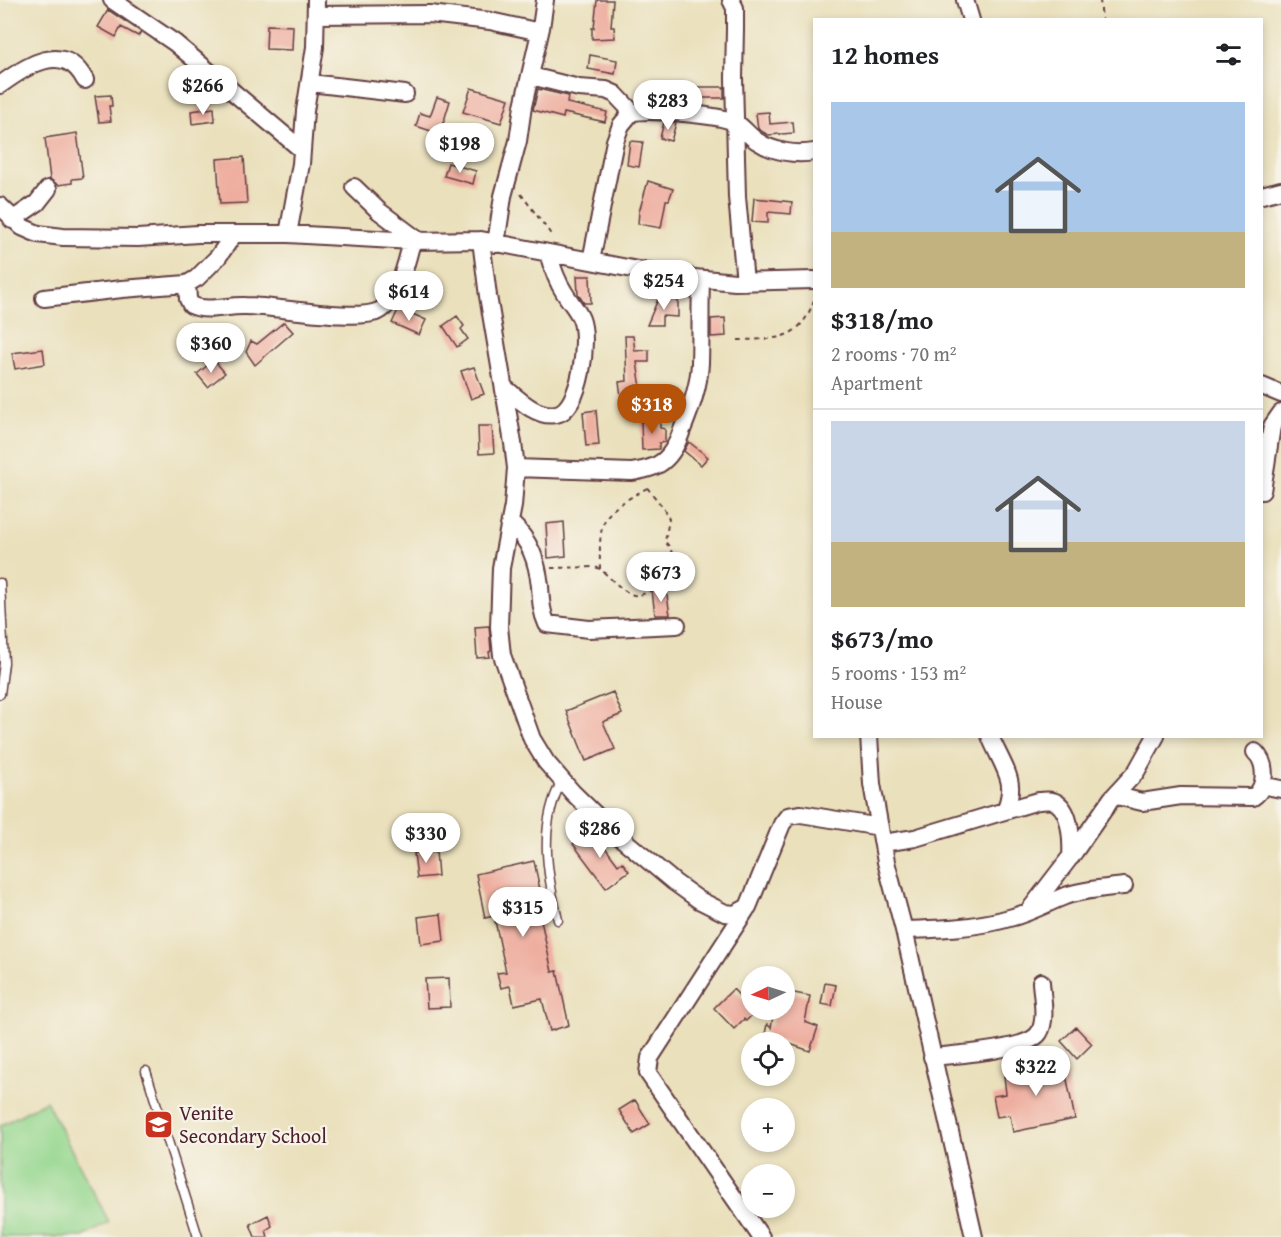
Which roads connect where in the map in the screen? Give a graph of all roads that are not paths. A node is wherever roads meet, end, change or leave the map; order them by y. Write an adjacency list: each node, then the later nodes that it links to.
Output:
1 (112, 0): 15 (street)
2 (545, 0): 7 (street)
3 (731, 0): 14 (street)
4 (965, 0): 6 (street)
5 (316, 8): 7 (street); 10 (street)
6 (970, 18)
7 (540, 32): 8 (street)
8 (531, 76): 13 (street); 26 (street)
9 (84, 80): 11 (street)
10 (310, 83): 12 (street); 15 (street)
11 (0, 85)
12 (405, 94)
13 (632, 112): 14 (street); 28 (street)
14 (734, 122): 16 (street); 31 (street)
15 (302, 150): 24 (street)
16 (813, 152)
17 (354, 187): 25 (street)
18 (48, 189): 22 (street)
19 (1281, 190): 20 (street)
20 (1263, 195)
21 (0, 207): 22 (street)
22 (11, 225): 23 (street)
23 (234, 234): 24 (street); 32 (street)
24 (288, 234): 25 (street)
25 (415, 241): 26 (street); 32 (street)
26 (489, 242): 27 (street); 35 (street)
27 (548, 254): 28 (street); 35 (street)
28 (591, 261): 29 (street)
29 (701, 279): 31 (street); 38 (street)
30 (813, 280): 31 (street)
31 (746, 282)
32 (187, 285): 33 (street)
33 (45, 298)
34 (1263, 386): 36 (street)
35 (504, 387): 38 (street)
36 (1281, 394)
37 (1281, 413): 39 (street)
38 (516, 468): 40 (street)
39 (1263, 484)
40 (511, 522): 42 (street); 48 (street)
41 (0, 583): 43 (lane)
42 (677, 625)
43 (0, 694)
44 (869, 738): 53 (street)
45 (991, 738): 52 (street)
46 (1155, 738): 51 (street)
47 (1256, 752): 49 (street)
48 (562, 781): 57 (street); 59 (lane)
49 (1262, 785): 50 (street); 51 (street)
50 (1281, 789)
51 (1114, 796): 55 (street)
52 (1006, 810): 54 (street); 55 (street)
53 (880, 826): 54 (street); 57 (street)
54 (883, 843): 60 (street)
55 (1071, 857): 58 (street)
56 (1124, 886): 58 (street)
57 (748, 907): 65 (street)
58 (1028, 912): 60 (street)
59 (558, 920)
60 (904, 930): 62 (street)
61 (1041, 982): 62 (street)
62 (932, 1057): 66 (street)
63 (146, 1071): 64 (lane)
64 (198, 1237)
65 (761, 1237)
66 (974, 1237)

